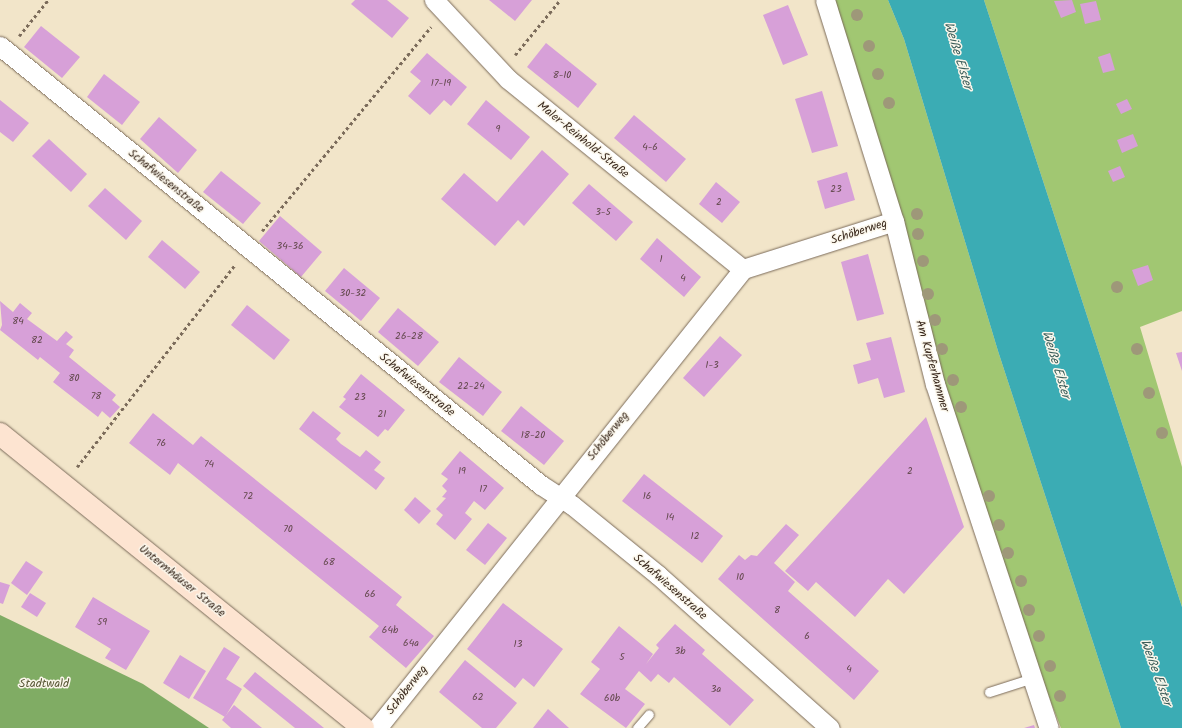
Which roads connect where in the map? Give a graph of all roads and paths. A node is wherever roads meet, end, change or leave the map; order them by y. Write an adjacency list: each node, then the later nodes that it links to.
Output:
1 (48, 0): 5 (path)
2 (434, 0): 6 (street, Maler-Reinhold-Straße)
3 (560, 0): 6 (path)
4 (825, 0): 7 (street, Am Kupferhammer)
5 (3, 49): 10 (street, Schafwiesenstraße)
6 (501, 72): 8 (street, Maler-Reinhold-Straße)
7 (894, 221): 8 (street, Schöberweg); 11 (street, Am Kupferhammer)
8 (743, 269): 10 (street, Schöberweg)
9 (0, 434): 14 (main road, Untermhäuser Straße)
10 (559, 497): 15 (street, Schöberweg); 17 (street, Schafwiesenstraße)
11 (1033, 678): 12 (lane); 18 (street, Am Kupferhammer)
12 (989, 692)
13 (649, 714): 16 (lane)
14 (363, 728)
15 (377, 728)
16 (637, 728)
17 (830, 728)
18 (1049, 728)

